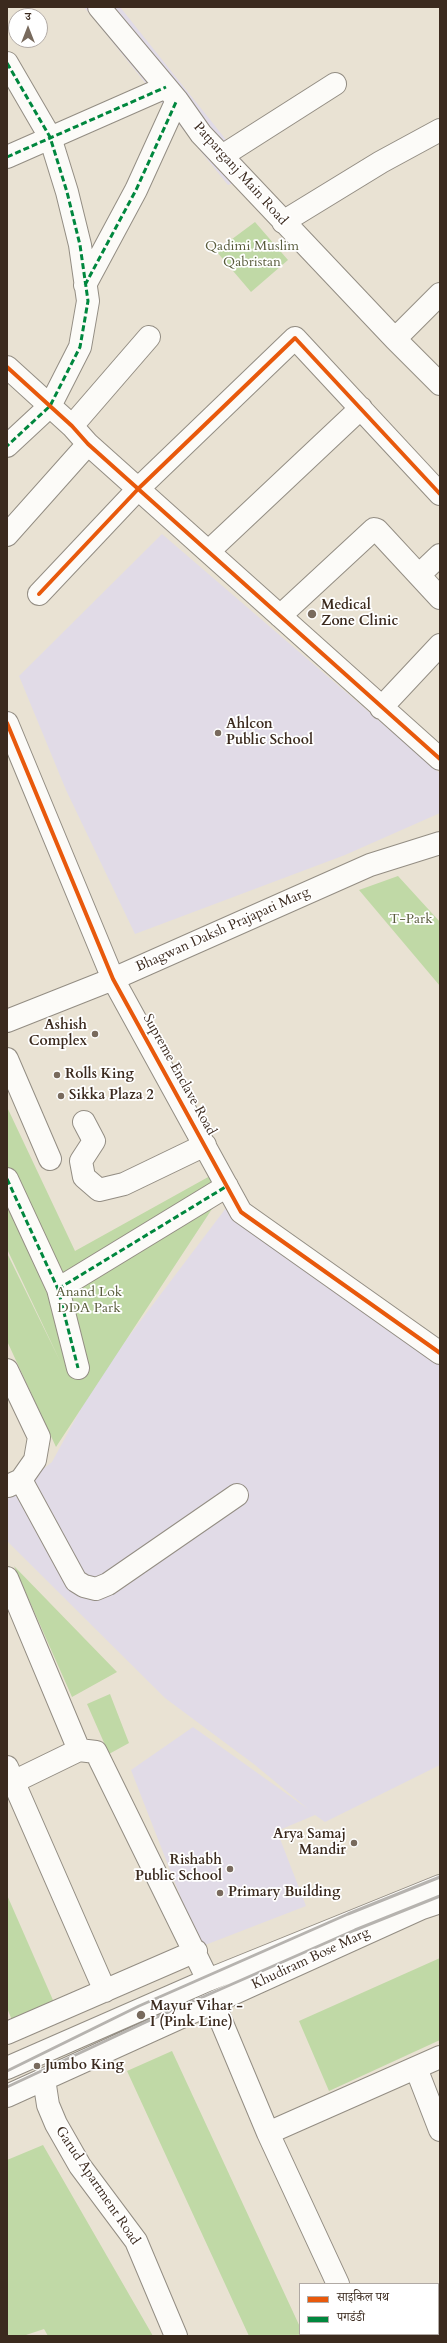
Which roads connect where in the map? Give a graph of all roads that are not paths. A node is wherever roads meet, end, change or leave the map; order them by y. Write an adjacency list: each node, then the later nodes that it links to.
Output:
1 (99, 7): 4 (street, Patparganj Main Road)
2 (7, 63): 6 (street)
3 (335, 84): 7 (street)
4 (171, 94): 6 (street); 7 (street, Patparganj Main Road); 10 (street)
5 (440, 130): 9 (street)
6 (50, 137): 8 (street); 10 (street)
7 (222, 156): 9 (street, Patparganj Main Road)
8 (7, 157)
9 (283, 222): 13 (street, Patparganj Main Road)
10 (85, 285): 16 (street)
11 (440, 294): 13 (street)
12 (149, 337): 18 (street)
13 (395, 339): 15 (street, Patparganj Main Road)
14 (7, 367): 16 (street)
15 (440, 384)
16 (50, 406): 18 (street); 20 (street)
17 (361, 408): 21 (street); 22 (street); 24 (street)
18 (72, 426): 19 (street)
19 (88, 444): 21 (street); 23 (street)
20 (7, 446)
21 (139, 488): 24 (street); 27 (street)
22 (440, 494)
23 (7, 535)
24 (209, 551): 29 (street)
25 (440, 556): 26 (street)
26 (419, 576): 28 (street); 29 (street)
27 (39, 594)
28 (440, 598)
29 (280, 616): 31 (street)
30 (440, 645): 31 (street)
31 (380, 708): 33 (street)
32 (7, 723): 35 (street, Supreme Enclave Road)
33 (440, 759)
34 (440, 843): 35 (street, Bhagwan Daksh Prajapati Marg)
35 (113, 979): 36 (street, Bhagwan Daksh Prajapati Marg); 39 (street, Supreme Enclave Road)
36 (7, 1020)
37 (7, 1059): 40 (street)
38 (84, 1122): 39 (street)
39 (204, 1145): 42 (street, Supreme Enclave Road)
40 (50, 1159)
41 (7, 1179): 43 (street)
42 (227, 1186): 43 (street); 44 (street, Supreme Enclave Road)
43 (58, 1289): 45 (street)
44 (440, 1353)
45 (78, 1368)
46 (8, 1373): 47 (street)
47 (14, 1483): 48 (street)
48 (237, 1495)
49 (7, 1578): 50 (street)
50 (79, 1750): 51 (street); 55 (street)
51 (9, 1778): 57 (street)
52 (440, 1886): 54 (street, Khudiram Bose Marg)
53 (440, 1902): 54 (street, Khudiram Bose Marg)
54 (359, 1928): 56 (street, Khudiram Bose Marg); 58 (street, Khudiram Bose Marg)
55 (196, 1951): 56 (street); 57 (street)
56 (208, 1980): 61 (street, Khudiram Bose Marg)
57 (105, 1991): 59 (street)
58 (214, 2004): 63 (street, Khudiram Bose Marg); 66 (street)
59 (7, 2033)
60 (440, 2056): 62 (street)
61 (7, 2068)
62 (416, 2068): 65 (street); 66 (street)
63 (44, 2079): 64 (street, Khudiram Bose Marg); 68 (street, Garud Apartment Road)
64 (7, 2096)
65 (440, 2130)
66 (268, 2133): 67 (street)
67 (338, 2283)
68 (176, 2336)

